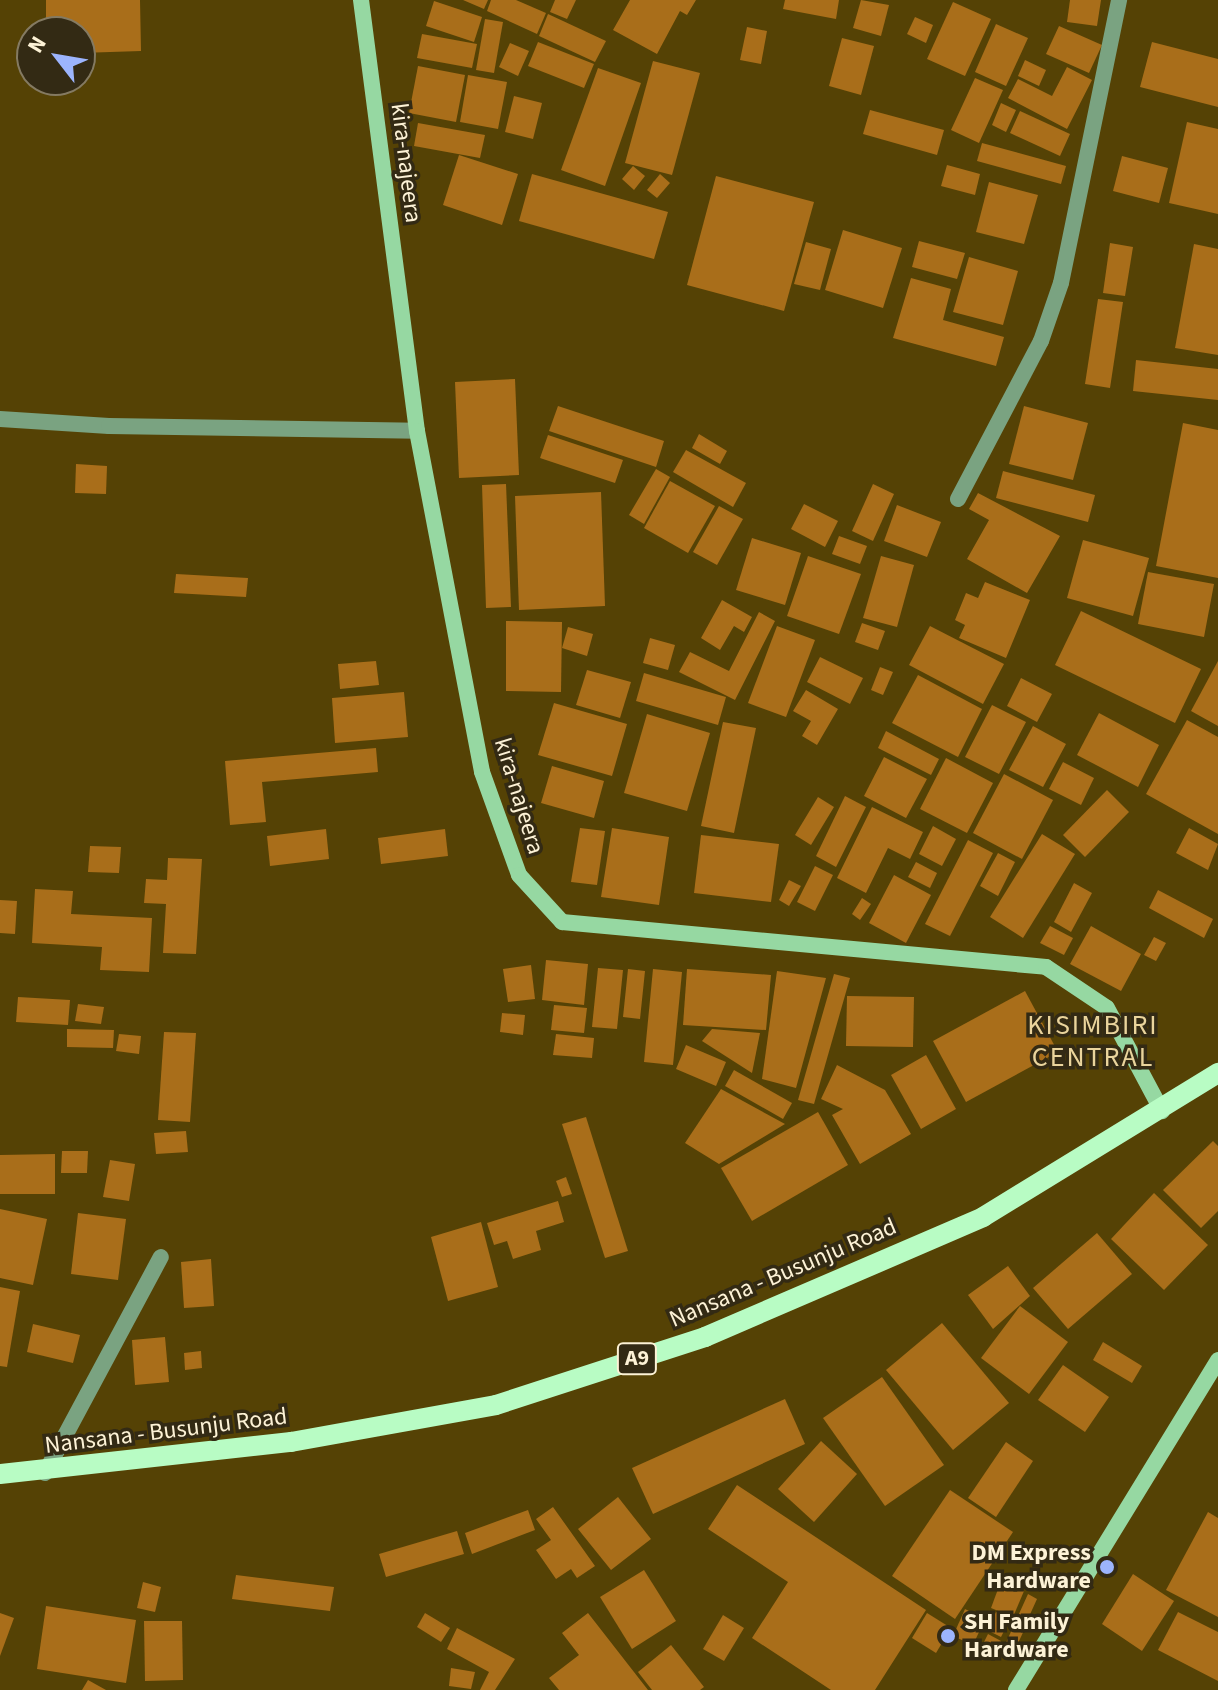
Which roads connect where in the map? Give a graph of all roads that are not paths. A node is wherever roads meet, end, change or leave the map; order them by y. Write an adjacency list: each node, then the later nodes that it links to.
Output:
1 (361, 0): 4 (street, kira-najeera)
2 (1119, 0): 5 (street)
3 (0, 419): 4 (street)
4 (417, 431): 7 (street, kira-najeera)
5 (958, 499)
6 (1218, 1073): 7 (main road, Nansana - Busunju Road / A9)
7 (1162, 1111): 10 (main road, Nansana - Busunju Road / A9)
8 (161, 1257): 10 (street)
9 (1218, 1360): 12 (street)
10 (45, 1473): 11 (main road, Nansana - Busunju Road / A9)
11 (0, 1474)
12 (1016, 1690)

